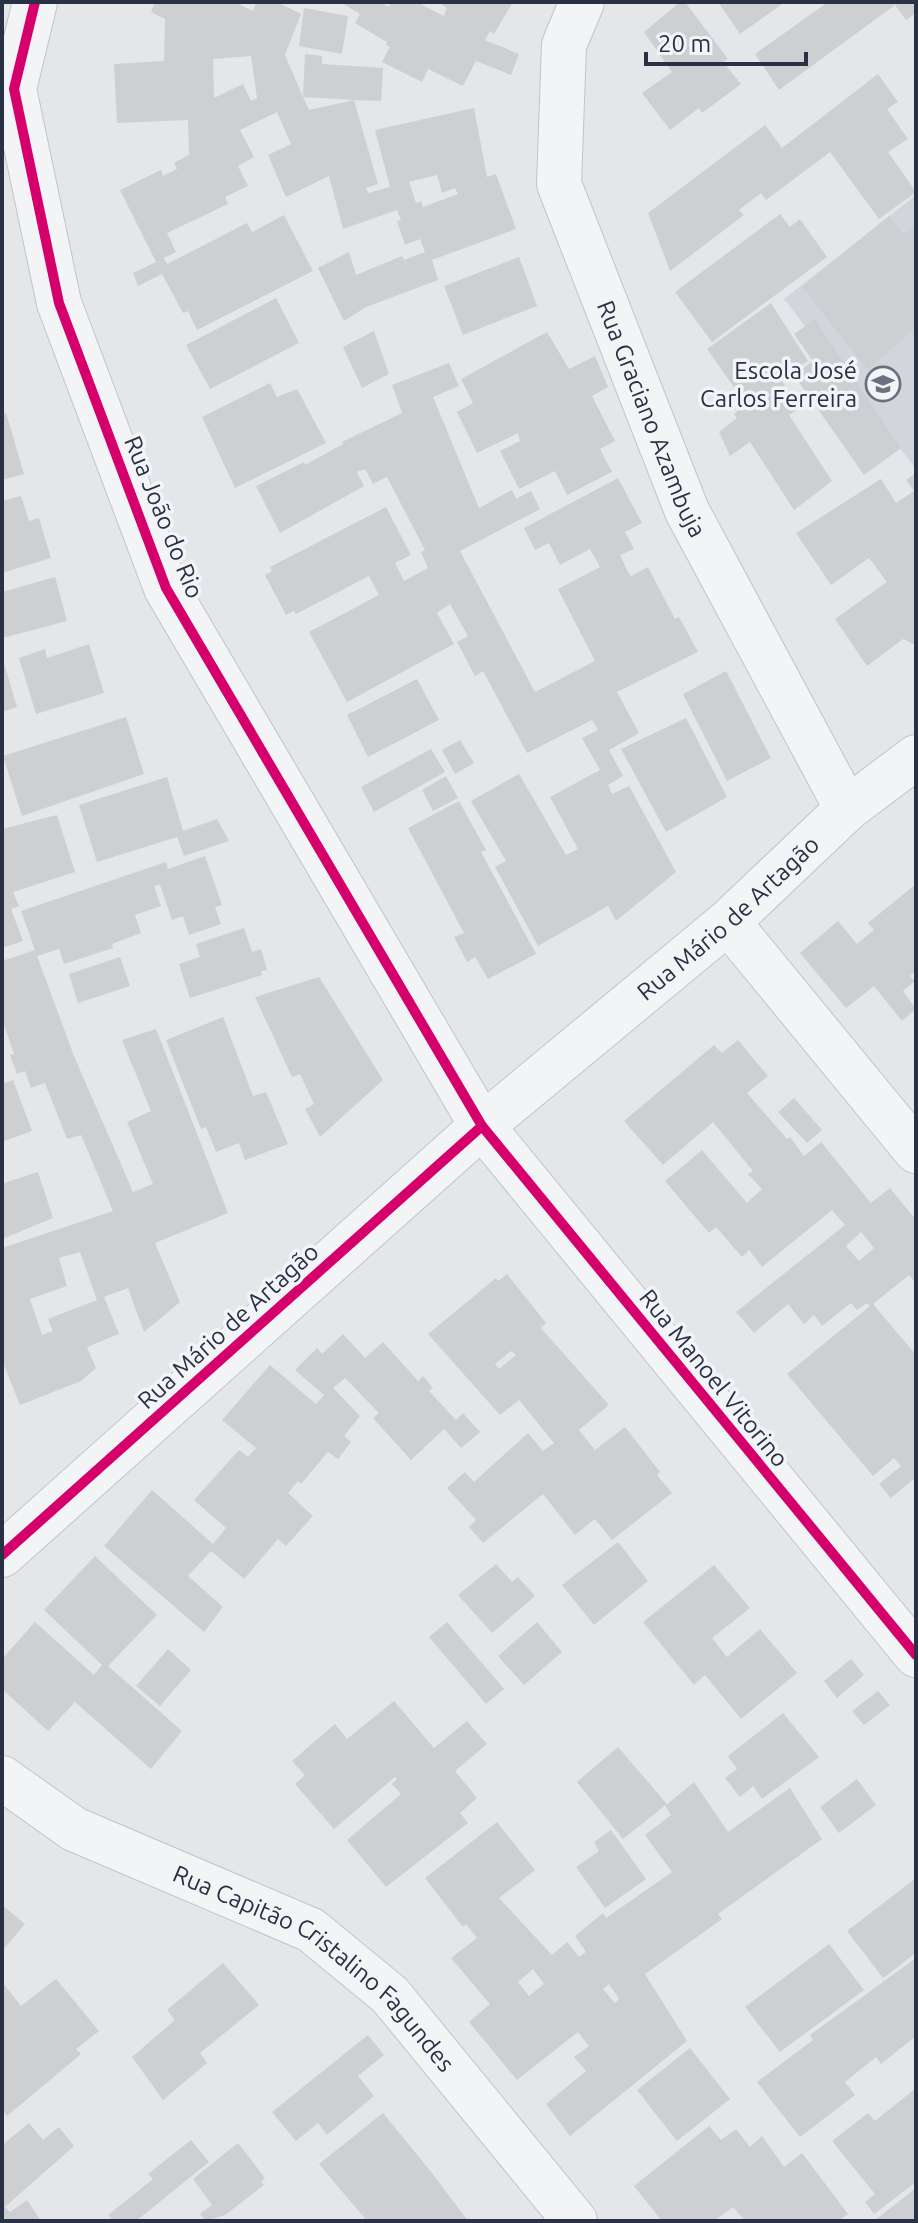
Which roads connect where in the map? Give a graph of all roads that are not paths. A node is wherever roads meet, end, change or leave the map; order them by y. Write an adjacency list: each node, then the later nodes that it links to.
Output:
1 (35, 2): 6 (street, Rua João do Rio)
2 (582, 2): 4 (street, Rua Graciano Azambuja)
3 (916, 757): 4 (street, Rua Mário de Artagão)
4 (847, 809): 5 (street, Rua Mário de Artagão)
5 (728, 922): 6 (street, Rua Mário de Artagão); 7 (street)
6 (482, 1126): 8 (street, Rua Mário de Artagão); 9 (street, Rua Manoel Vitorino)
7 (916, 1151)
8 (3, 1549)
9 (916, 1655)
10 (2, 1778): 11 (street, Rua Capitão Cristalino Fagundes)
11 (575, 2221)

